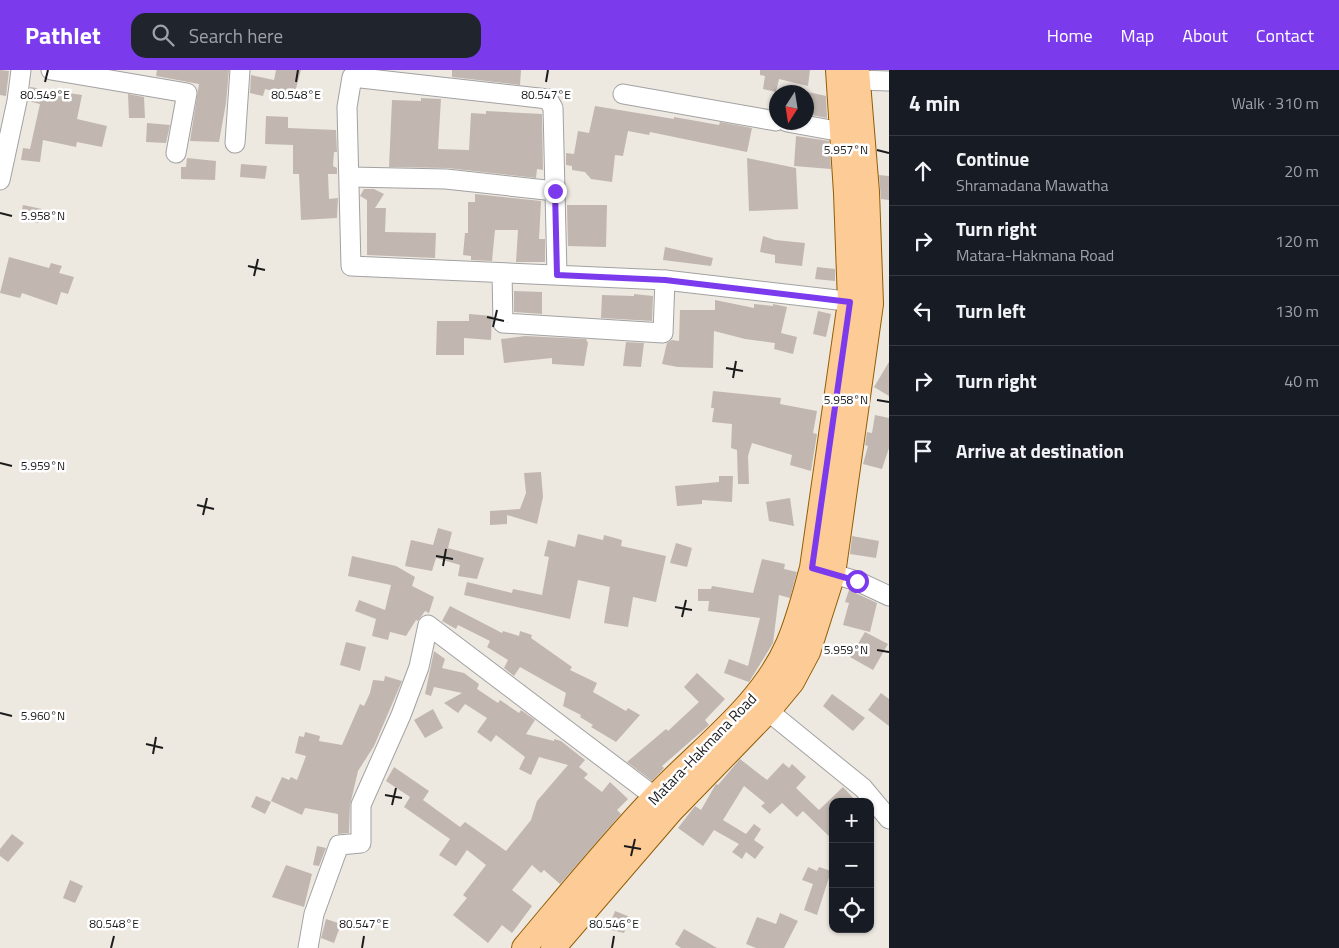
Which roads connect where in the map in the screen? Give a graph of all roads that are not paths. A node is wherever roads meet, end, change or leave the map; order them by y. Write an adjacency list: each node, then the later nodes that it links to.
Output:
1 (21, 70): 14 (street)
2 (51, 70): 5 (street)
3 (240, 70): 11 (street)
4 (851, 73): 6 (street); 10 (main road, Matara-Hakmana Road); 19 (main road, Matara-Hakmana Road)
5 (113, 76): 12 (street)
6 (889, 82)
7 (623, 94): 8 (street)
8 (769, 120)
9 (814, 127): 10 (street)
10 (842, 132): 19 (main road, Matara-Hakmana Road)
11 (234, 143)
12 (176, 153)
13 (350, 177): 15 (street); 15 (street); 16 (street)
14 (0, 180)
15 (555, 191): 17 (street)
16 (502, 272): 17 (street); 18 (street)
17 (557, 275): 18 (street)
18 (665, 280): 19 (street)
19 (866, 292): 20 (main road, Matara-Hakmana Road)
20 (822, 571): 21 (street); 22 (main road, Matara-Hakmana Road); 23 (main road, Matara-Hakmana Road)
21 (889, 596)
22 (768, 711): 24 (street); 27 (main road, Matara-Hakmana Road)
23 (655, 797): 25 (street); 26 (main road, Matara-Hakmana Road)
24 (889, 819)
25 (308, 948)
26 (524, 948)
27 (552, 948)

